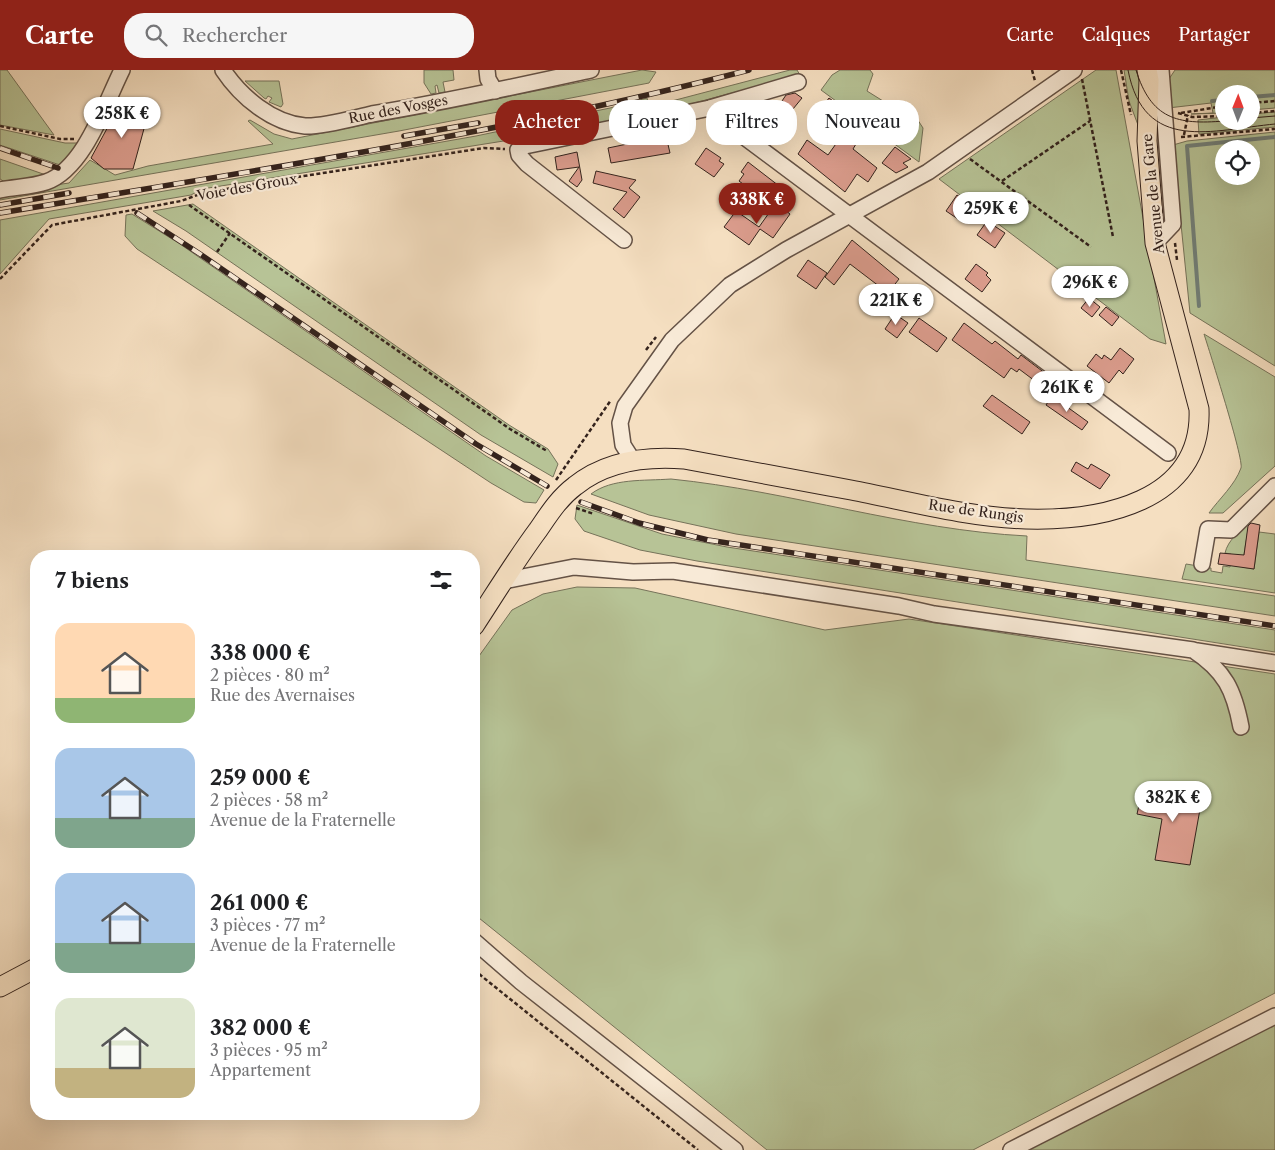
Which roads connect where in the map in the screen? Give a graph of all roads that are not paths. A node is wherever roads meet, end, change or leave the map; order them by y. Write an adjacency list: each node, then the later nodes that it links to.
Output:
1 (122, 70): 13 (street)
2 (223, 70): 9 (street, Rue des Vosges)
3 (487, 70): 9 (street)
4 (591, 70): 9 (street, Rue des Vosges)
5 (1147, 70): 16 (main road, Avenue de la Gare)
6 (1161, 70): 16 (street)
7 (1078, 74): 14 (street)
8 (798, 82): 10 (street)
9 (495, 91)
10 (737, 100)
11 (706, 109): 15 (street)
12 (755, 145): 14 (street)
13 (0, 190)
14 (850, 216): 18 (street); 19 (street)
15 (624, 240)
16 (1155, 243): 17 (main road, Avenue de la Gare)
17 (1182, 345): 19 (main road, Rue de Rungis)
18 (1168, 453)
19 (632, 459): 22 (main road, Rue de Rungis)
20 (1275, 486): 21 (street)
21 (1202, 564)
22 (503, 581): 23 (main road, Rue de Rungis); 24 (street)
23 (480, 617)
24 (1193, 650): 25 (street); 26 (street)
25 (1275, 663)
26 (1241, 727)
27 (480, 946): 33 (street)
28 (480, 959): 32 (street)
29 (30, 971): 30 (main road)
30 (0, 987)
31 (1275, 1016): 34 (street)
32 (721, 1150)
33 (735, 1150)
34 (1011, 1150)

